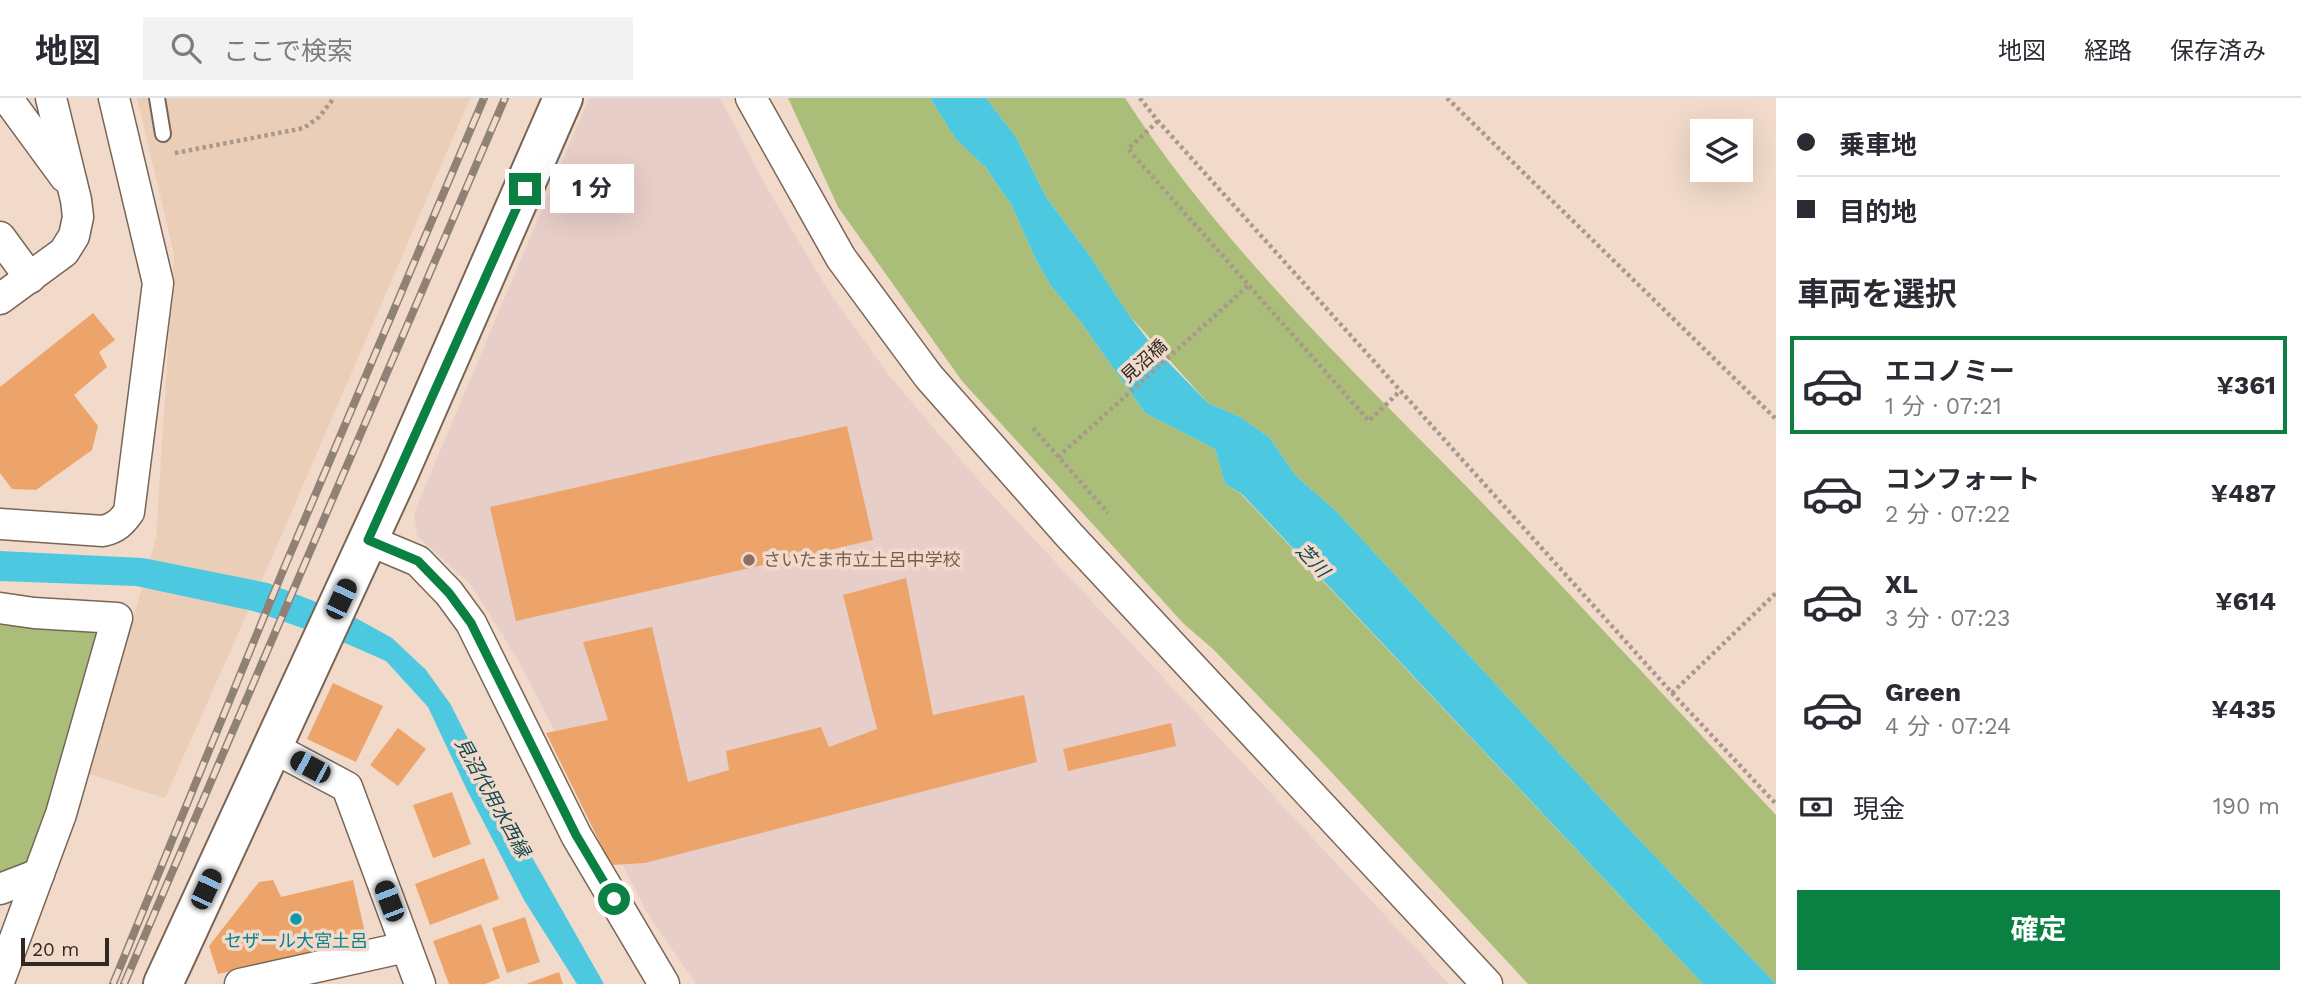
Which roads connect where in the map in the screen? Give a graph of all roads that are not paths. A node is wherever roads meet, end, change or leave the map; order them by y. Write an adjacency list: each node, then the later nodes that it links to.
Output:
1 (7, 98): 8 (street)
2 (51, 98): 8 (street)
3 (114, 98): 12 (street)
4 (157, 98): 7 (lane)
5 (563, 98): 13 (street)
6 (751, 98): 24 (street)
7 (163, 134)
8 (74, 188): 10 (street)
9 (0, 237): 10 (street)
10 (30, 278): 11 (street)
11 (0, 299)
12 (0, 524)
13 (368, 540): 15 (street); 23 (street)
14 (0, 608): 16 (street)
15 (272, 747): 18 (street); 20 (street)
16 (39, 874): 17 (street); 19 (street)
17 (0, 889)
18 (406, 947): 21 (street); 22 (street)
19 (0, 979)
20 (163, 984)
21 (240, 984)
22 (420, 984)
23 (664, 984)
24 (1487, 984)

